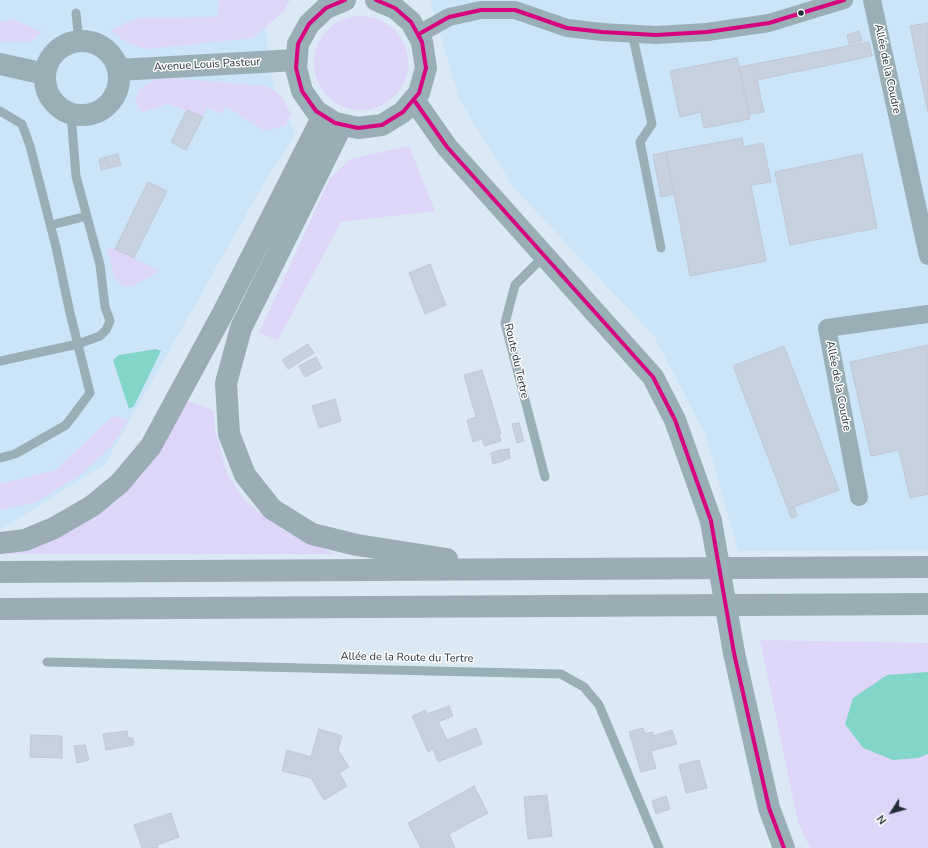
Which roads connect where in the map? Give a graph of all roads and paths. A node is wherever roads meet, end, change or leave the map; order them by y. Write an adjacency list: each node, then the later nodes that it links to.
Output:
1 (345, 0): 9 (street)
2 (376, 0): 6 (street)
3 (844, 0): 7 (street)
4 (872, 0): 22 (street, Allée de la Coudre)
5 (76, 13): 8 (lane)
6 (419, 34): 7 (street); 13 (street)
7 (632, 34): 20 (lane)
8 (78, 41): 11 (street); 12 (street)
9 (296, 60): 11 (street, Avenue Louis Pasteur); 16 (street)
10 (0, 64): 12 (street)
11 (118, 70): 15 (street)
12 (45, 74): 15 (street)
13 (414, 100): 17 (street); 21 (street)
14 (0, 111): 19 (lane)
15 (71, 114): 18 (lane)
16 (323, 116): 17 (street); 29 (highway)
17 (342, 125): 31 (highway)
18 (87, 216): 19 (lane); 24 (lane)
19 (51, 225): 24 (lane)
20 (661, 248)
21 (544, 256): 27 (lane, Route du Tertre); 39 (street, bridge)
22 (928, 256)
23 (928, 314): 28 (street, Allée de la Coudre)
24 (78, 344): 25 (lane); 26 (lane)
25 (0, 361)
26 (0, 458)
27 (545, 477)
28 (859, 497)
29 (0, 543)
30 (928, 567): 31 (highway)
31 (511, 570): 32 (highway)
32 (0, 572)
33 (928, 604): 34 (highway)
34 (585, 606): 35 (highway); 36 (highway)
35 (0, 609)
36 (928, 618)
37 (47, 662): 38 (lane, Allée de la Route du Tertre)
38 (660, 848)
39 (784, 848)

